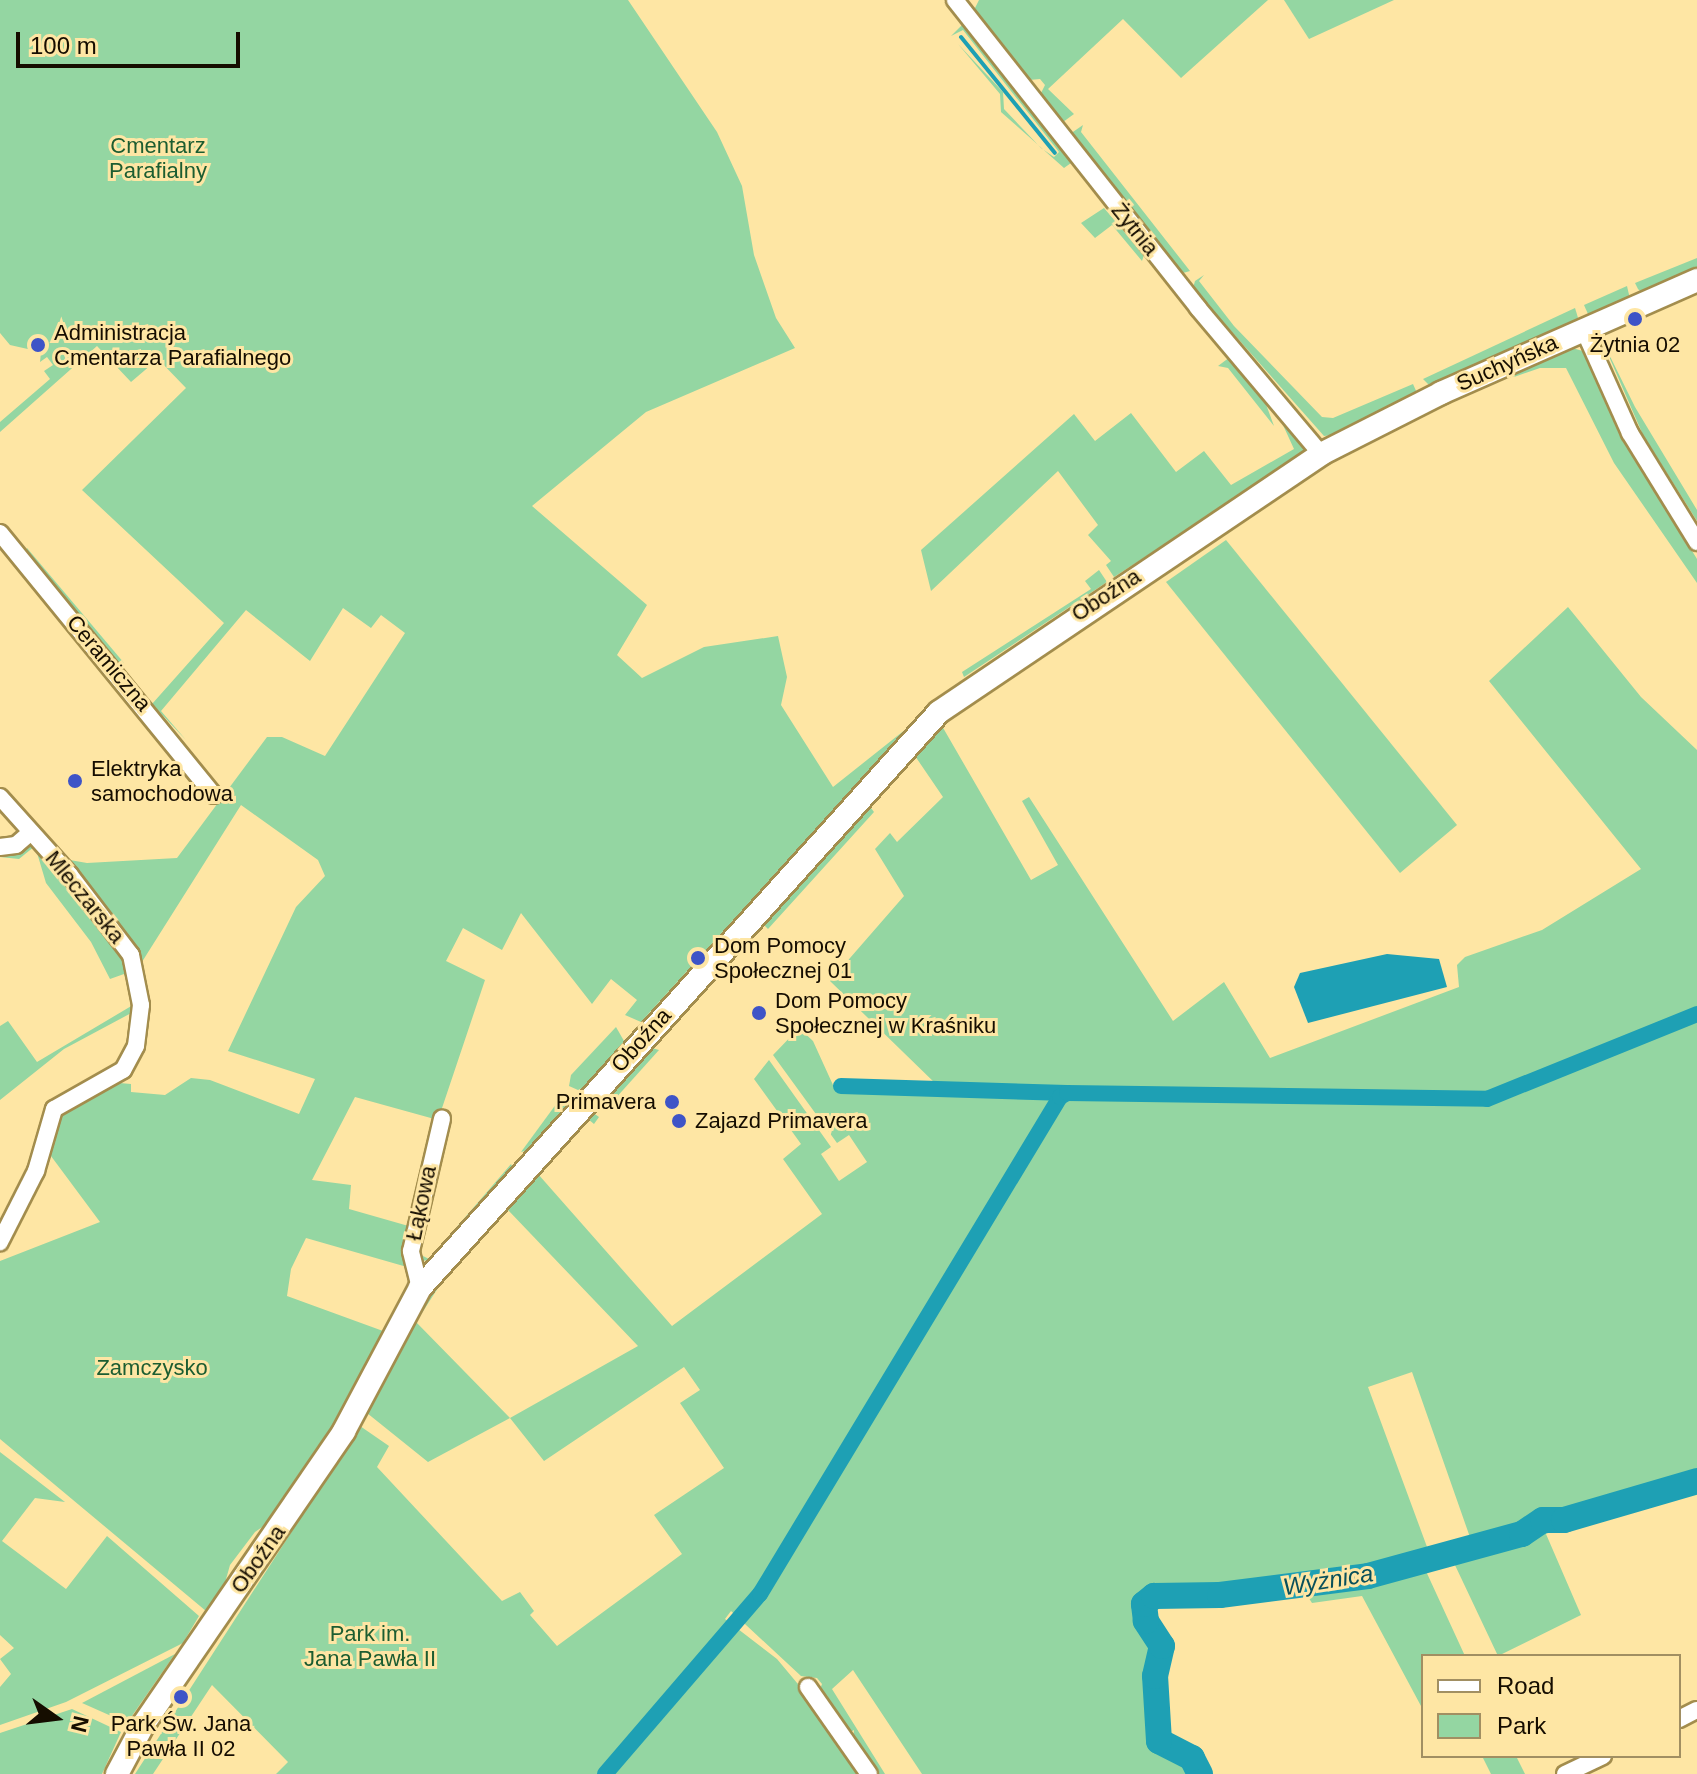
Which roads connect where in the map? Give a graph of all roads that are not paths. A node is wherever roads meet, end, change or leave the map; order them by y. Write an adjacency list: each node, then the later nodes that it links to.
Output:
1 (955, 0): 4 (street, Żytnia)
2 (1697, 280): 3 (street, Suchyńska)
3 (1583, 328): 4 (street, Suchyńska); 6 (street)
4 (1321, 454): 13 (street, Oboźna)
5 (0, 533): 7 (street, Ceramiczna)
6 (1697, 542)
7 (214, 795)
8 (0, 797): 9 (street, Mleczarska)
9 (30, 833): 10 (street); 12 (street, Mleczarska)
10 (0, 847)
11 (442, 1119): 13 (street, Łąkowa)
12 (0, 1242)
13 (420, 1288): 16 (street, Oboźna)
14 (808, 1687): 17 (street)
15 (1599, 1758): 18 (street)
16 (117, 1774)
17 (869, 1774)
18 (1565, 1774)

